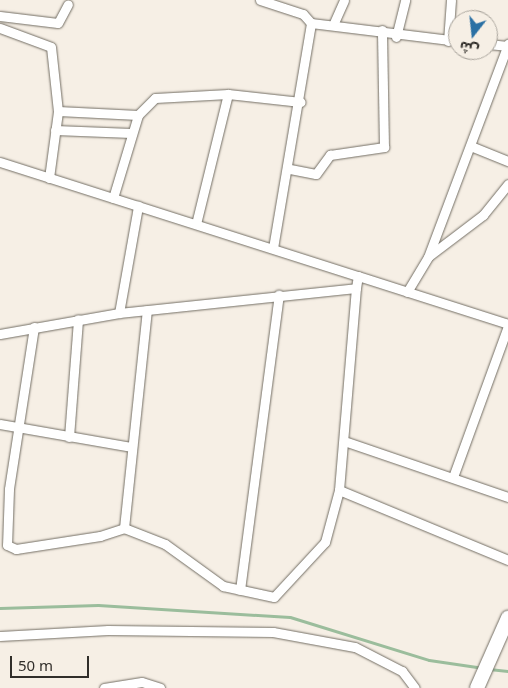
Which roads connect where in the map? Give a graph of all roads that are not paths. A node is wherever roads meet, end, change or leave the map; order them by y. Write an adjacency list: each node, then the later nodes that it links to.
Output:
1 (260, 0): 4 (street)
2 (344, 0): 8 (street)
3 (405, 0): 11 (street)
4 (280, 2): 7 (street)
5 (68, 4): 6 (street)
6 (0, 16)
7 (311, 23): 8 (street); 15 (street)
8 (333, 25): 10 (street)
9 (0, 28): 16 (street)
10 (382, 30): 11 (street); 23 (street)
11 (396, 37): 12 (street)
12 (448, 41)
13 (508, 45): 20 (street)
14 (228, 94): 15 (street); 17 (street); 28 (street)
15 (301, 102): 23 (street)
16 (58, 111): 17 (street); 18 (street)
17 (138, 115): 19 (street)
18 (55, 130): 19 (street); 24 (street)
19 (131, 133): 26 (street)
20 (473, 147): 21 (street); 30 (street)
21 (508, 161)
22 (0, 162): 24 (street)
23 (290, 169): 29 (street)
24 (49, 178): 26 (street)
25 (508, 184): 30 (street)
26 (113, 198): 27 (street)
27 (138, 206): 28 (street); 36 (street)
28 (196, 224): 29 (street)
29 (273, 248): 31 (street)
30 (428, 257): 33 (street)
31 (358, 276): 32 (street); 33 (street)
32 (356, 288): 34 (street); 44 (street)
33 (407, 292): 38 (street)
34 (279, 295): 35 (street); 51 (street)
35 (147, 310): 36 (street); 45 (street)
36 (119, 313): 37 (street)
37 (78, 319): 39 (street); 43 (street)
38 (508, 325): 46 (street)
39 (34, 327): 40 (street); 42 (street)
40 (0, 334)
41 (0, 424): 42 (street)
42 (17, 428): 43 (street); 49 (street)
43 (69, 437): 45 (street)
44 (347, 442): 46 (street); 47 (street)
45 (132, 447): 49 (street)
46 (453, 477): 48 (street)
47 (339, 490): 50 (street); 51 (street)
48 (508, 497)
49 (124, 528): 51 (street)
50 (508, 560)
51 (240, 590)
52 (508, 618): 54 (main road)
53 (0, 636): 57 (street)
54 (478, 684)
55 (104, 688): 56 (street)
56 (160, 688)
57 (415, 688)

